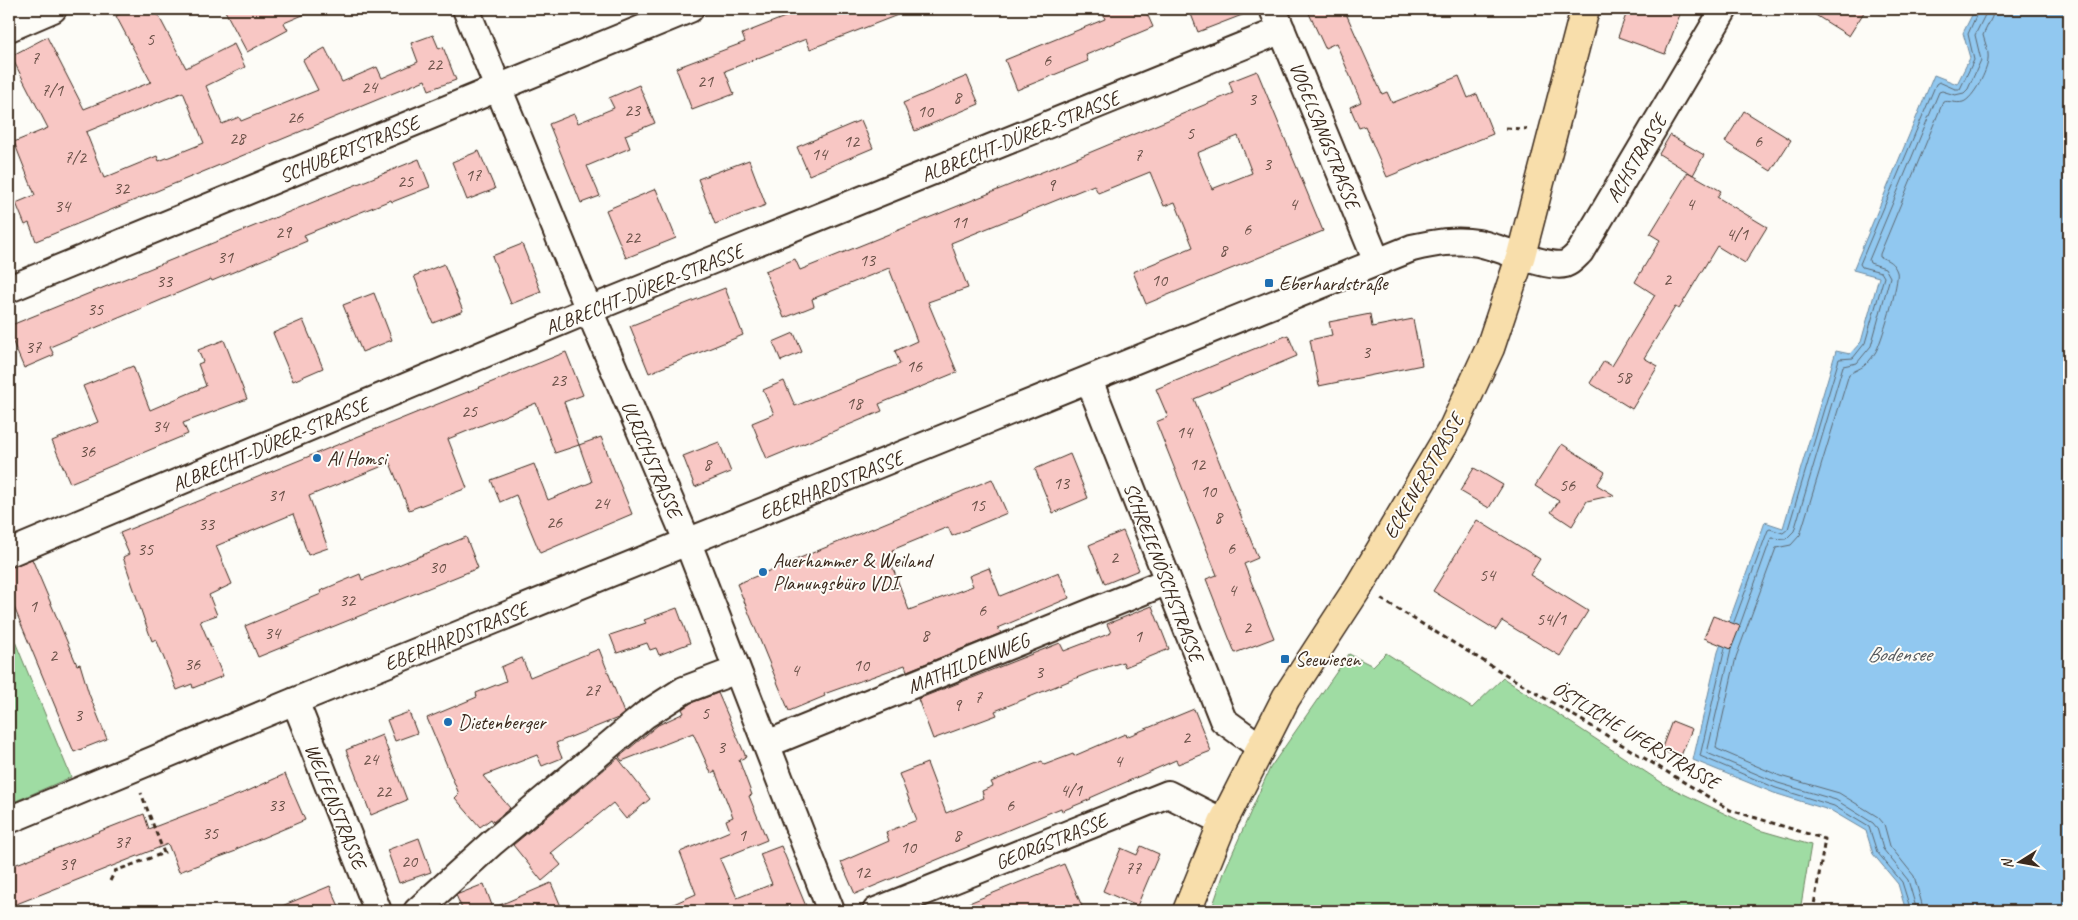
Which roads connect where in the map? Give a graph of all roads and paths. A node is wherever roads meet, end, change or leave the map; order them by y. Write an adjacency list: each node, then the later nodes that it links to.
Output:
1 (53, 9): 7 (street)
2 (466, 9): 8 (street, ULRICHSTRASSE)
3 (690, 9): 8 (street, SCHUBERTSTRASSE)
4 (1585, 9): 11 (main road, ECKENERSTRASSE)
5 (1724, 9): 11 (street, ACHSTRASSE)
6 (1278, 20): 12 (street, VOGELSANGSTRASSE); 14 (street, ALBRECHT-DÜRER-STRASSE)
7 (10, 27)
8 (498, 88): 13 (street, SCHUBERTSTRASSE); 14 (street, ULRICHSTRASSE)
9 (1506, 128): 10 (path)
10 (1527, 129)
11 (1521, 255): 12 (street, EBERHARDSTRASSE); 23 (main road, ECKENERSTRASSE)
12 (1377, 262): 15 (street, EBERHARDSTRASSE)
13 (9, 289)
14 (589, 310): 16 (street, ULRICHSTRASSE); 17 (street, ALBRECHT-DÜRER-STRASSE)
15 (1089, 380): 16 (street, EBERHARDSTRASSE); 18 (street, SCHREIENÖSCHSTRASSE)
16 (688, 543): 20 (street, ULRICHSTRASSE); 21 (street, EBERHARDSTRASSE)
17 (9, 552)
18 (1168, 581): 22 (street, MATHILDENWEG); 23 (street, SCHREIENÖSCHSTRASSE)
19 (1379, 598): 33 (path, ÖSTLICHE UFERSTRASSE)
20 (737, 670): 22 (street, ULRICHSTRASSE); 29 (street)
21 (295, 701): 24 (street, EBERHARDSTRASSE); 28 (street, WELFENSTRASSE)
22 (767, 744): 30 (street, ULRICHSTRASSE)
23 (1260, 747): 26 (main road, ECKENERSTRASSE)
24 (131, 769): 25 (street, EBERHARDSTRASSE); 27 (path)
25 (9, 820)
26 (1223, 822): 31 (street, GEORGSTRASSE); 32 (main road, ECKENERSTRASSE)
27 (110, 881)
28 (378, 911)
29 (417, 911)
30 (831, 911)
31 (876, 911)
32 (1187, 911)
33 (1814, 911)

